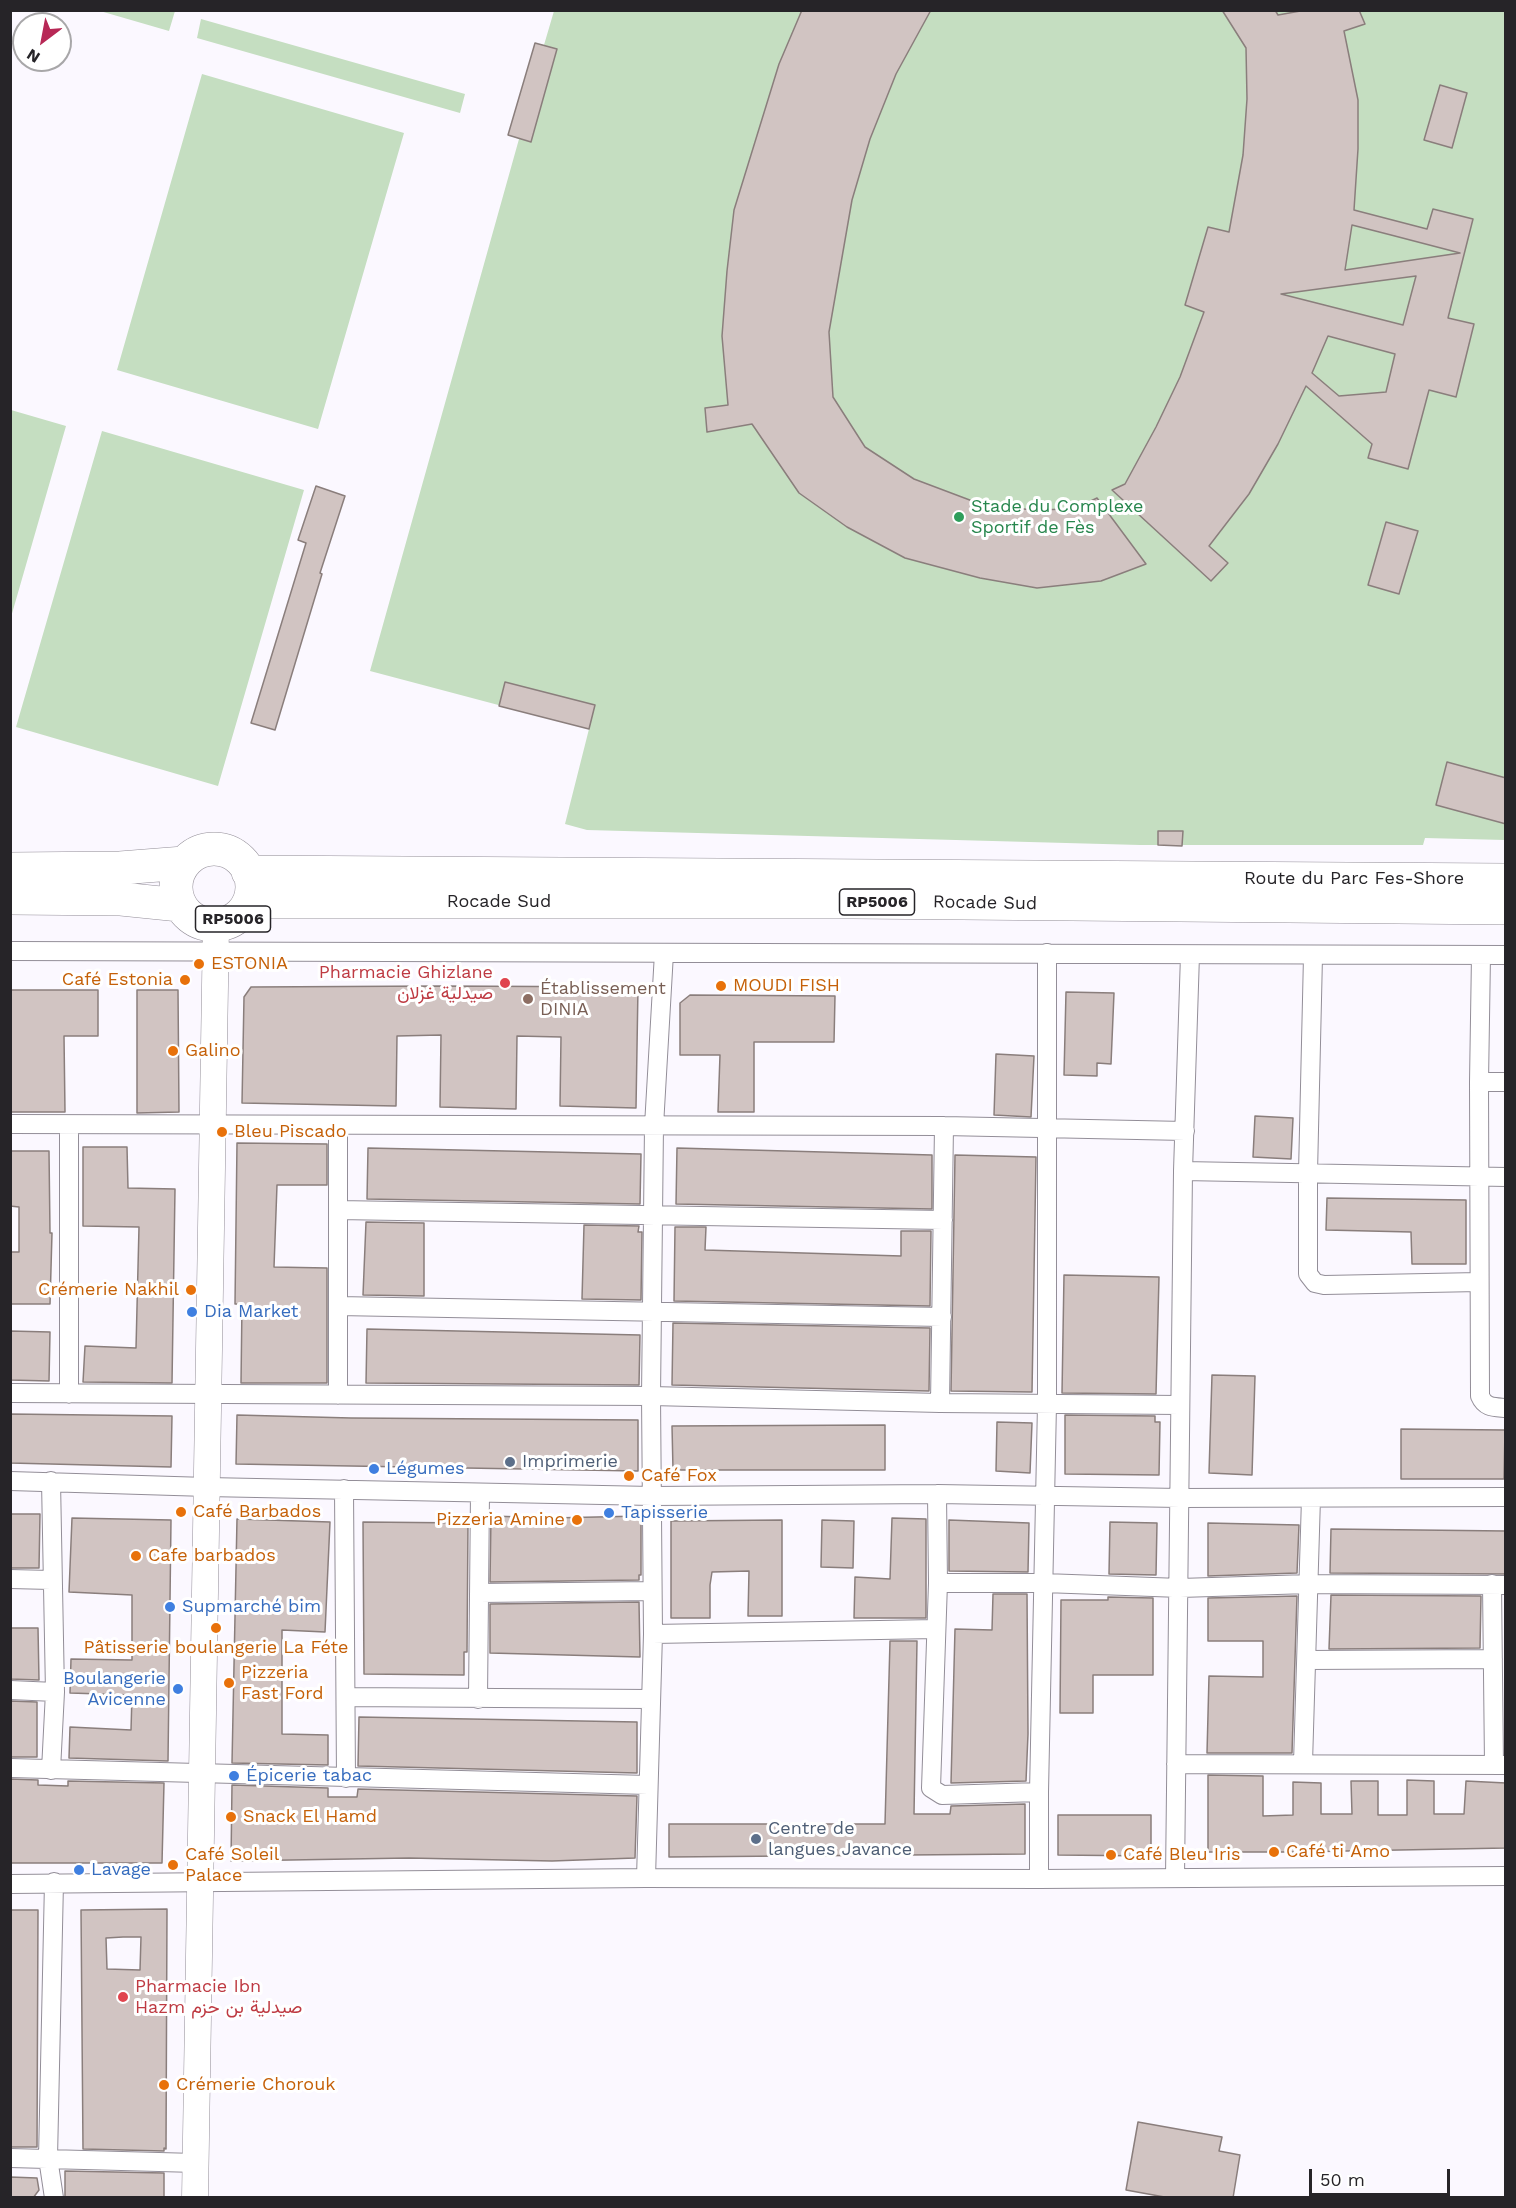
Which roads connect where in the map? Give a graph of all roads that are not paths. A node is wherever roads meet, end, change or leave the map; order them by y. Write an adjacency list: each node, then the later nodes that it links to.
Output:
1 (184, 863): 2 (highway); 5 (highway); 7 (highway, RP5006)
2 (10, 869)
3 (1203, 878): 4 (highway, Route du Parc Fes-Shore / RP5006); 5 (highway, Rocade Sud / RP5006)
4 (1506, 880)
5 (248, 887): 8 (highway, Rocade Sud / RP5006); 9 (highway, RP5006)
6 (10, 898): 7 (highway, RP5006)
7 (180, 905): 9 (highway, RP5006)
8 (1506, 908)
9 (216, 938): 10 (street); 11 (street); 21 (street)
10 (10, 951)
11 (664, 953): 12 (street); 23 (street)
12 (1047, 953): 13 (street); 25 (street)
13 (1190, 955): 16 (street); 26 (street)
14 (1481, 955): 15 (street); 16 (street); 17 (street)
15 (1506, 955)
16 (1313, 956): 28 (street)
17 (1479, 1082): 18 (street); 29 (street)
18 (1506, 1082)
19 (10, 1124): 20 (street)
20 (69, 1125): 21 (street); 39 (street)
21 (213, 1125): 22 (street); 40 (street)
22 (338, 1125): 23 (street); 31 (street)
23 (654, 1126): 24 (street); 32 (street)
24 (945, 1126): 25 (street); 33 (street)
25 (1047, 1128): 26 (street); 44 (street)
26 (1185, 1131): 27 (street)
27 (1183, 1171): 28 (street); 45 (street)
28 (1308, 1173): 29 (street); 34 (street)
29 (1480, 1176): 30 (street); 34 (street)
30 (1506, 1177)
31 (338, 1210): 32 (street); 35 (street)
32 (652, 1215): 33 (street); 36 (street)
33 (943, 1220): 37 (street)
34 (1479, 1282): 46 (street)
35 (338, 1306): 36 (street); 41 (street)
36 (653, 1311): 37 (street); 42 (street)
37 (942, 1317): 43 (street)
38 (10, 1393): 39 (street)
39 (69, 1394): 40 (street)
40 (208, 1395): 41 (street); 49 (street)
41 (338, 1395): 42 (street)
42 (651, 1396): 43 (street); 54 (street)
43 (940, 1403): 44 (street)
44 (1047, 1404): 45 (street); 53 (street)
45 (1180, 1405): 56 (street)
46 (1506, 1408)
47 (10, 1480): 48 (street)
48 (51, 1480): 49 (street); 59 (street)
49 (207, 1487): 50 (street); 81 (street)
50 (344, 1489): 51 (street); 73 (street)
51 (480, 1493): 54 (street); 66 (street)
52 (937, 1494): 53 (street); 54 (street); 60 (street)
53 (1045, 1495): 56 (street); 61 (street)
54 (652, 1496): 65 (street)
55 (1506, 1497): 57 (street)
56 (1180, 1498): 57 (street); 64 (street)
57 (1311, 1498): 62 (street)
58 (10, 1579): 59 (street)
59 (51, 1580): 72 (street)
60 (938, 1583): 61 (street); 67 (street)
61 (1044, 1583): 64 (street); 84 (street)
62 (1309, 1584): 63 (street); 64 (street); 69 (street)
63 (1499, 1585): 70 (street)
64 (1180, 1588): 77 (street)
65 (652, 1591): 66 (street); 68 (street)
66 (480, 1593): 74 (street)
67 (936, 1629): 68 (street); 84 (street)
68 (652, 1634): 75 (street)
69 (1307, 1659): 70 (street); 76 (street)
70 (1493, 1659): 78 (street)
71 (10, 1690): 72 (street)
72 (55, 1692): 80 (street)
73 (347, 1697): 74 (street); 82 (street)
74 (478, 1699): 75 (street)
75 (650, 1699): 83 (street)
76 (1303, 1763): 77 (street); 78 (street)
77 (1176, 1764): 87 (street)
78 (1500, 1765)
79 (10, 1768): 80 (street)
80 (51, 1770): 81 (street)
81 (202, 1773): 82 (street); 90 (street)
82 (346, 1778): 83 (street)
83 (648, 1785): 86 (street)
84 (1039, 1792): 88 (street)
85 (1506, 1876): 87 (street)
86 (646, 1878): 88 (street); 90 (street)
87 (1175, 1878): 88 (street)
88 (1039, 1879)
89 (54, 1882): 90 (street); 91 (street); 93 (street)
90 (200, 1882): 94 (street)
91 (10, 1884)
92 (10, 2158): 93 (street)
93 (48, 2158): 94 (street); 95 (street)
94 (196, 2163): 96 (street)
95 (51, 2195)
96 (195, 2198)

